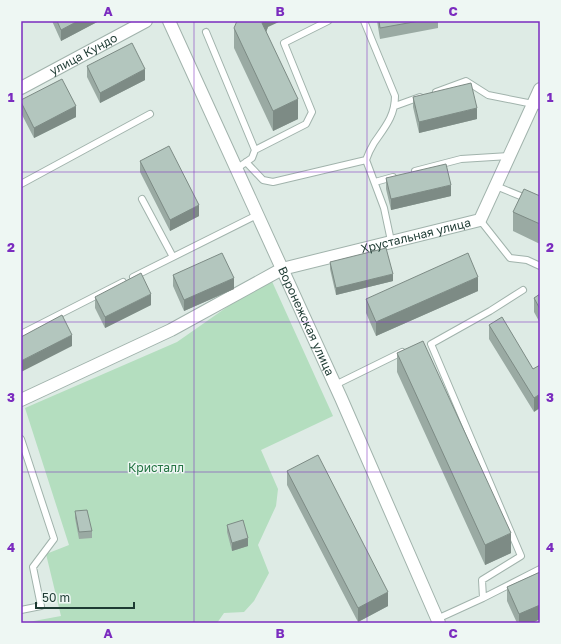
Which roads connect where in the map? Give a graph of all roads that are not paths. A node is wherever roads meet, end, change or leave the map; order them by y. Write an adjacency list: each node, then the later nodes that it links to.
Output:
1 (146, 21): 6 (street, улица Кундо)
2 (169, 21): 16 (street, Воронежская улица)
3 (328, 21): 13 (lane)
4 (364, 21): 11 (lane)
5 (206, 32): 13 (lane)
6 (21, 88)
7 (540, 89): 10 (street, Хрустальная улица)
8 (431, 94): 10 (lane)
9 (423, 96): 11 (lane)
10 (537, 105): 14 (street, Хрустальная улица)
11 (395, 106): 15 (lane)
12 (150, 114): 20 (lane)
13 (255, 150): 16 (lane)
14 (509, 156): 17 (lane); 21 (street, Хрустальная улица)
15 (366, 160): 16 (lane); 19 (lane)
16 (241, 165): 24 (street, Воронежская улица)
17 (411, 172)
18 (396, 176): 19 (lane)
19 (375, 182): 26 (lane)
20 (21, 184)
21 (496, 186): 23 (lane); 25 (street, Хрустальная улица)
22 (142, 199): 27 (lane)
23 (540, 204)
24 (257, 215): 27 (lane); 29 (street, Воронежская улица)
25 (480, 220): 26 (street, Хрустальная улица); 28 (lane)
26 (391, 241): 29 (street, Хрустальная улица)
27 (173, 257): 31 (lane)
28 (540, 266)
29 (282, 269): 35 (street, Воронежская улица); 36 (street, Хрустальная улица)
30 (523, 290): 32 (lane)
31 (21, 334)
32 (431, 344): 33 (lane); 39 (lane)
33 (424, 346)
34 (410, 348): 35 (lane)
35 (335, 385): 41 (street, Воронежская улица)
36 (21, 400)
37 (21, 439): 40 (lane)
38 (540, 569): 39 (lane)
39 (483, 598): 41 (lane)
40 (21, 610)
41 (438, 621)

